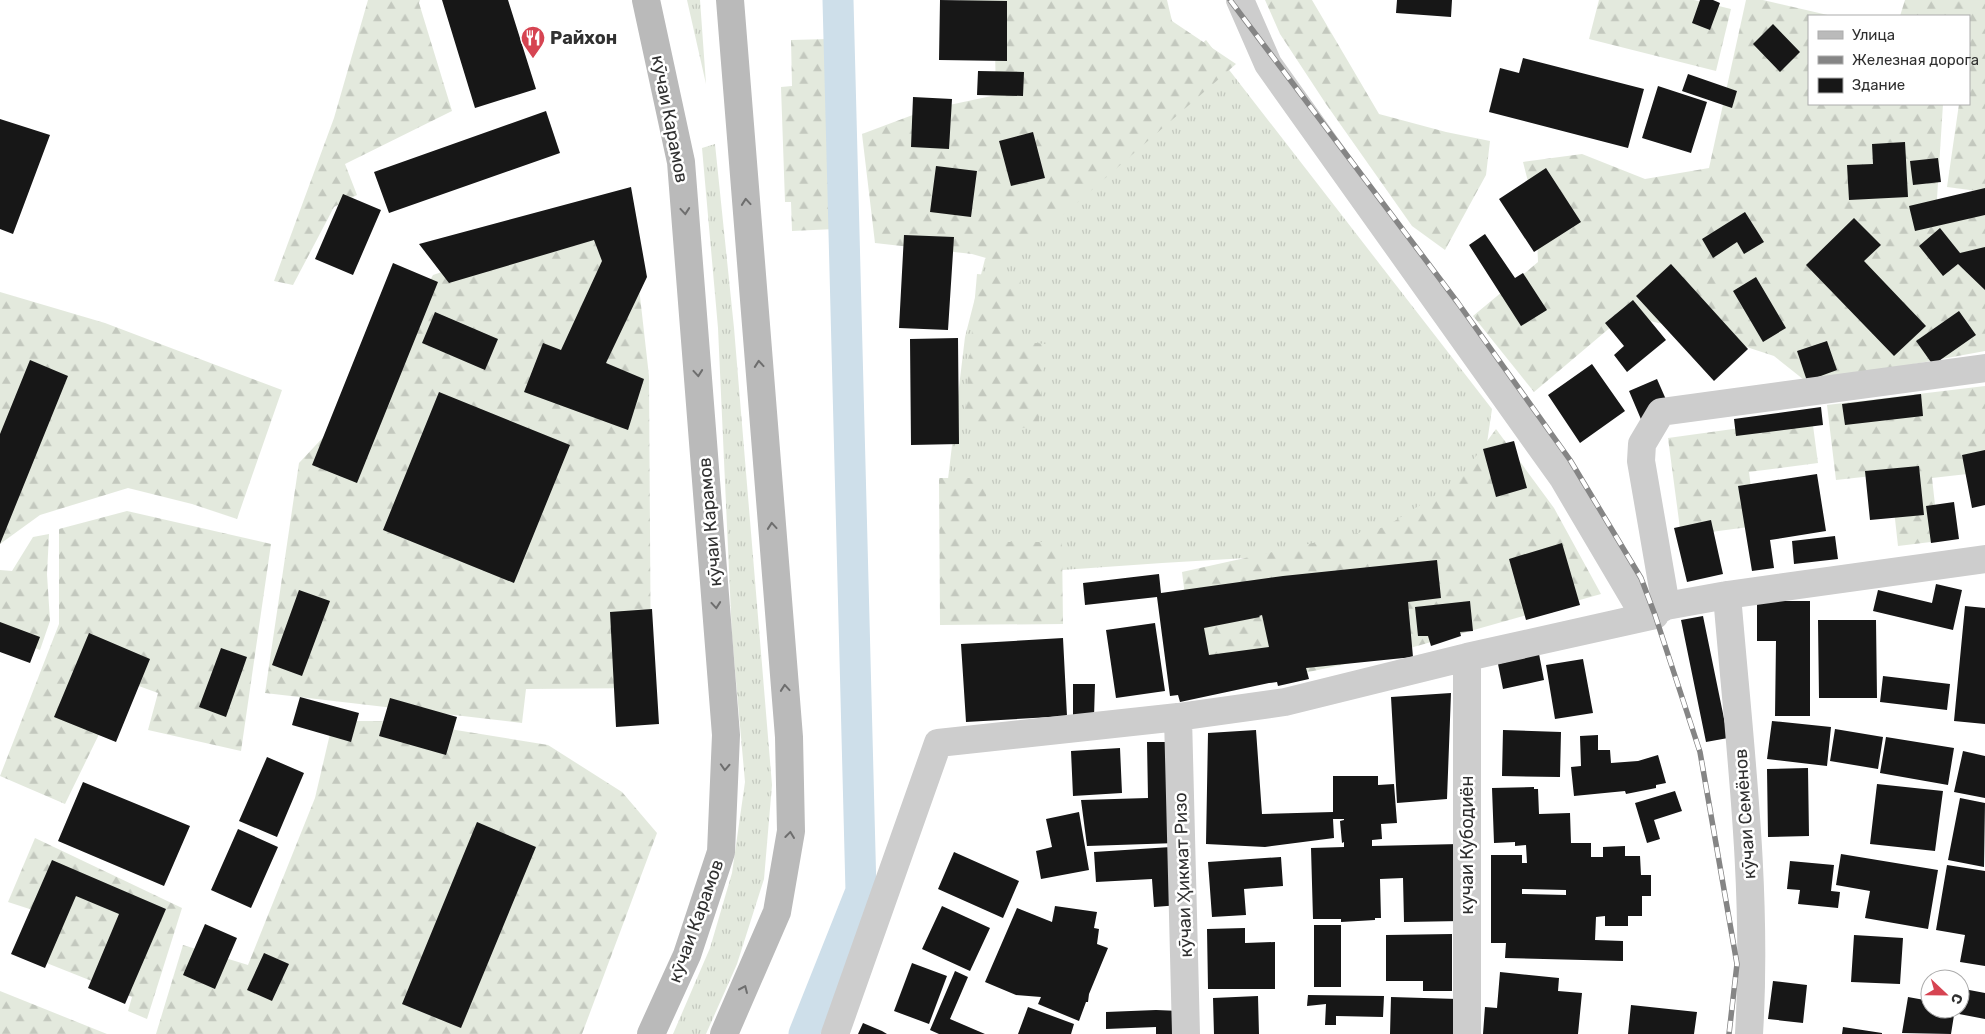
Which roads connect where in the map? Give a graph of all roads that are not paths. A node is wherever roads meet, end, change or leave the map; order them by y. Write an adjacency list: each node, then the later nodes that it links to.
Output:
1 (646, 0): 10 (main road, кӯчаи Карамов, one-way to 10)
2 (730, 0): 11 (main road, one-way to 2)
3 (1240, 0): 7 (street)
4 (1985, 368): 7 (street)
5 (1985, 559): 6 (street)
6 (1727, 595): 7 (street); 15 (street, кӯчаи Семёнов)
7 (1656, 611): 8 (street)
8 (1466, 656): 9 (street); 14 (street, кучаи Кубодиён)
9 (1178, 717): 12 (street); 13 (street, кӯчаи Ҳикмат Ризо)
10 (651, 1034)
11 (724, 1034)
12 (835, 1034)
13 (1186, 1034)
14 (1467, 1034)
15 (1748, 1034)

